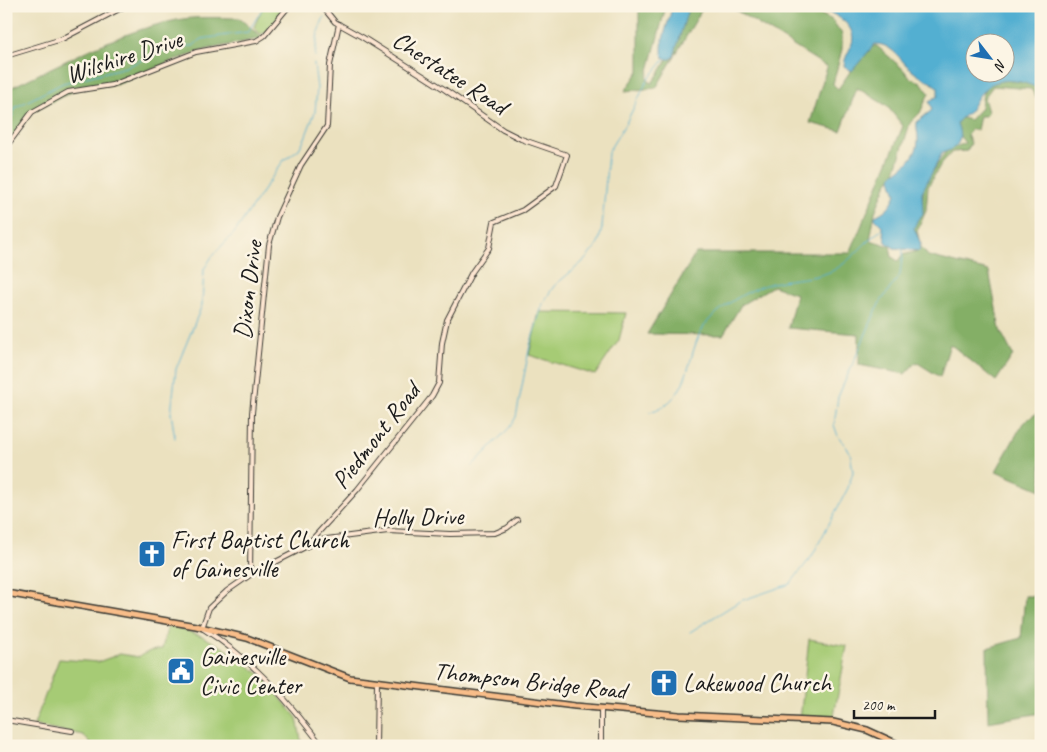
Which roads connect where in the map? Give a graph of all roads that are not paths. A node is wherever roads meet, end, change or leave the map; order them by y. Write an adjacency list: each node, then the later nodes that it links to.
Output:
1 (125, 6): 5 (street)
2 (289, 6): 6 (street, Wilshire Drive)
3 (322, 6): 4 (street, Chestatee Road)
4 (339, 24): 7 (street, Chestatee Road); 12 (street, Dixon Drive)
5 (6, 56)
6 (6, 147)
7 (505, 216): 9 (street, Piedmont Road)
8 (516, 520): 10 (street, Holly Drive)
9 (319, 534): 10 (street); 11 (street)
10 (319, 540): 11 (street, Holly Drive)
11 (308, 545): 12 (street, Holly Drive)
12 (250, 575): 14 (street, Holly Drive)
13 (6, 593): 14 (highway, Thompson Bridge Road)
14 (202, 628): 15 (highway, Thompson Bridge Road); 20 (street)
15 (377, 682): 16 (highway, Thompson Bridge Road); 21 (street)
16 (601, 708): 22 (street); 23 (highway, Thompson Bridge Road)
17 (6, 720): 18 (street)
18 (72, 731)
19 (1041, 744): 24 (highway)
20 (322, 746)
21 (376, 746)
22 (601, 746)
23 (902, 746)
24 (1036, 746)

